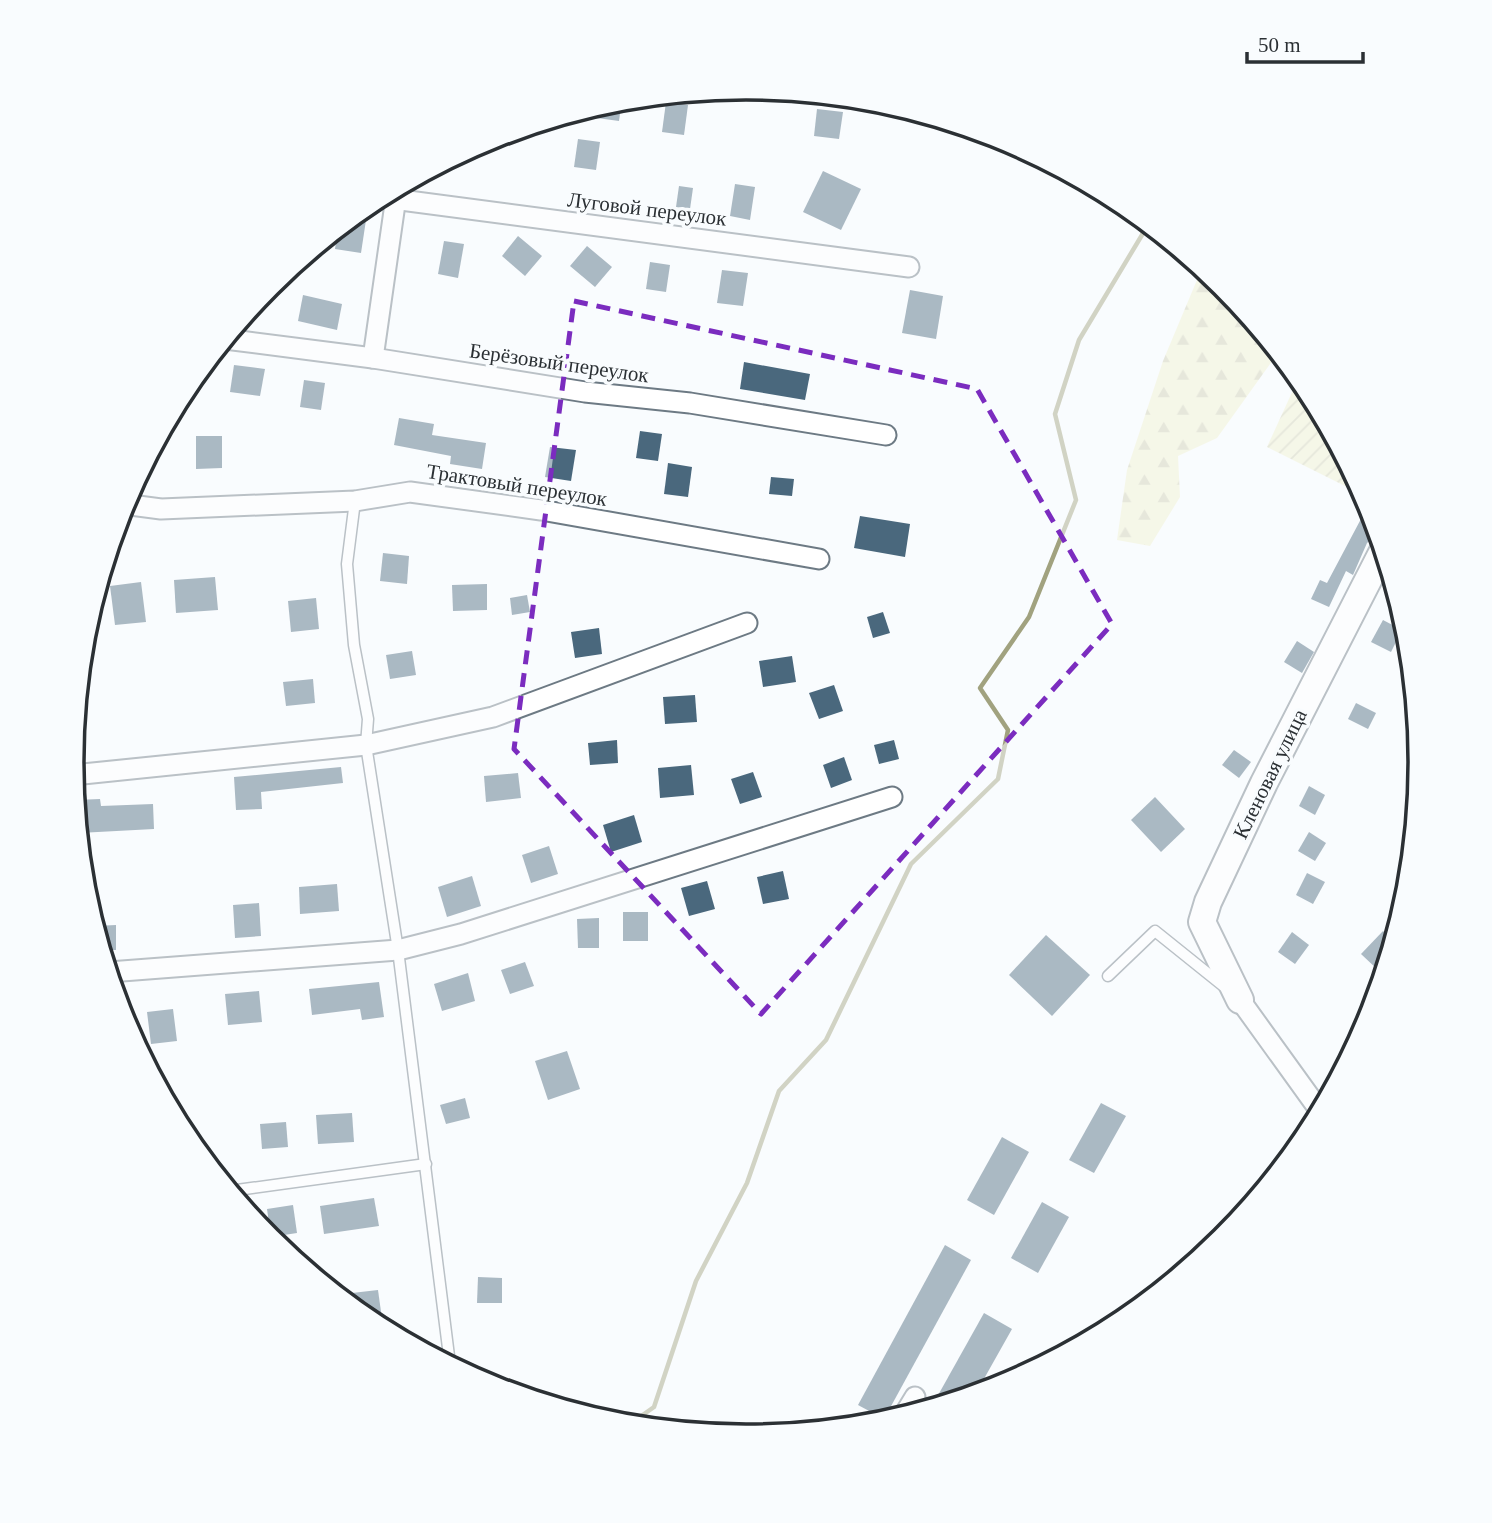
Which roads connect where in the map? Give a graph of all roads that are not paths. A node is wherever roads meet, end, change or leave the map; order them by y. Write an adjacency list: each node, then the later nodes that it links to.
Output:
1 (401, 197): 3 (street, Луговой переулок)
2 (389, 204): 5 (street)
3 (909, 267)
4 (235, 340): 5 (street, Берёзовый переулок)
5 (373, 358): 6 (street, Берёзовый переулок)
6 (886, 435)
7 (355, 501): 8 (street, Трактовый переулок); 9 (street, Трактовый переулок); 12 (lane)
8 (135, 506)
9 (819, 559)
10 (1377, 563): 18 (street, Кленовая улица)
11 (747, 623): 12 (street)
12 (366, 745): 13 (street); 15 (lane)
13 (84, 774)
14 (892, 797): 15 (street)
15 (398, 950): 16 (street); 20 (lane)
16 (118, 971)
17 (1108, 976): 18 (lane)
18 (1240, 999): 19 (street)
19 (1313, 1102)
20 (426, 1164): 21 (lane); 22 (lane)
21 (241, 1189)
22 (449, 1353)
23 (915, 1397): 24 (street)
24 (912, 1402)

